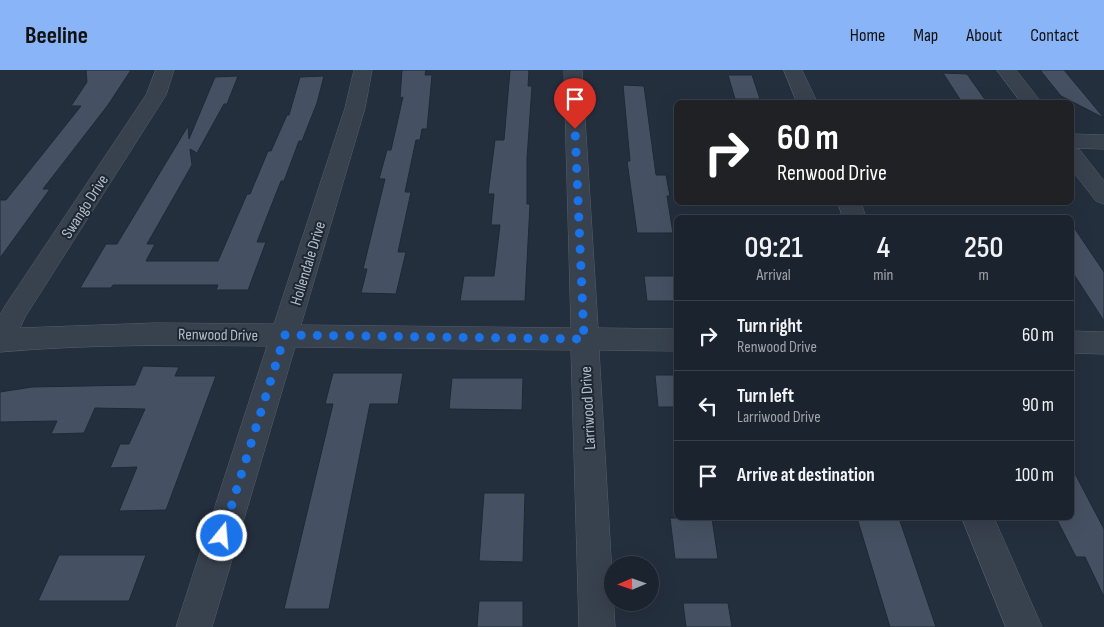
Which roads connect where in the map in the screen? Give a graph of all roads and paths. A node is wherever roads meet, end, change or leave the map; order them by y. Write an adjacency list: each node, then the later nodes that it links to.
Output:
1 (165, 70): 15 (street, Swango Drive)
2 (363, 70): 12 (street, Hollendale Drive)
3 (573, 70): 13 (street, Larriwood Drive)
4 (794, 70): 6 (street)
5 (1006, 70): 7 (street)
6 (806, 100)
7 (1029, 100)
8 (1074, 141): 9 (street)
9 (1104, 142)
10 (1074, 158): 11 (street)
11 (1104, 196)
12 (285, 335): 13 (street, Renwood Drive); 15 (street, Renwood Drive); 19 (street, Hollendale Drive)
13 (584, 339): 14 (street, Renwood Drive); 20 (street, Larriwood Drive)
14 (674, 340)
15 (0, 341)
16 (1074, 342): 17 (street)
17 (1104, 343)
18 (979, 520): 21 (street)
19 (194, 627)
20 (597, 627)
21 (1024, 627)

